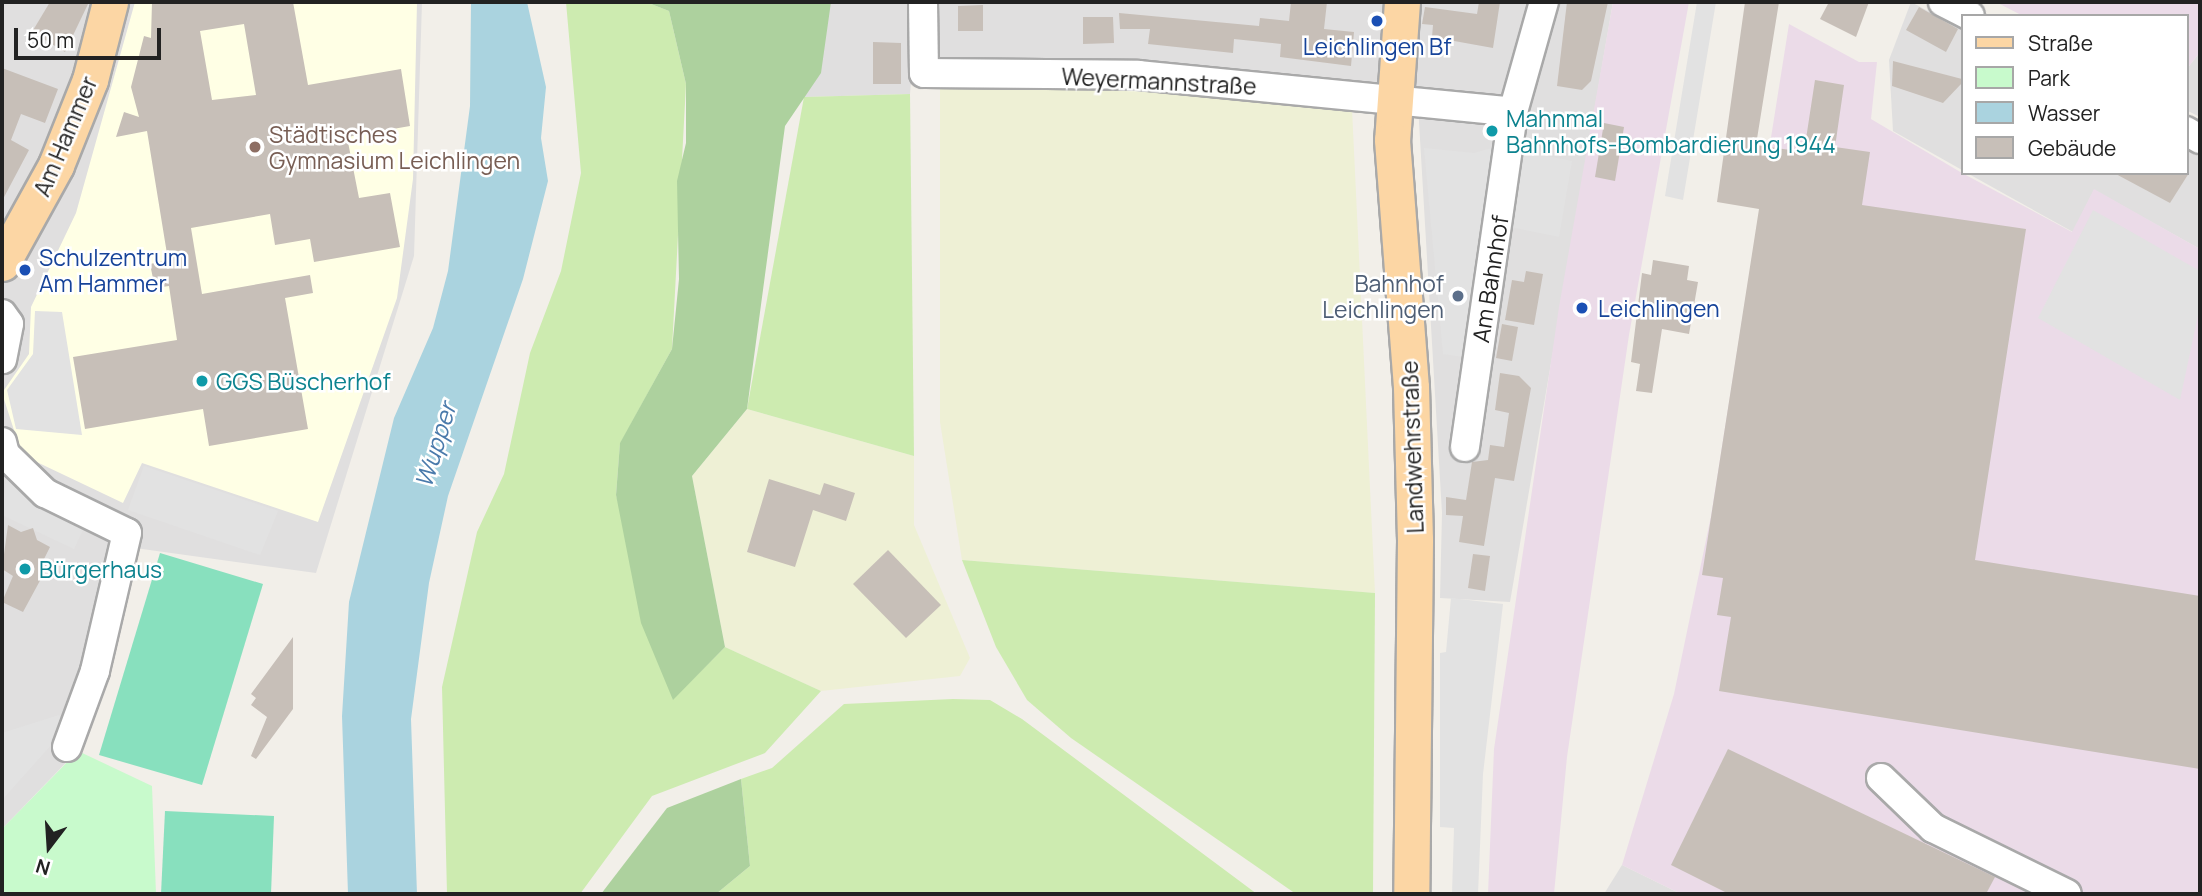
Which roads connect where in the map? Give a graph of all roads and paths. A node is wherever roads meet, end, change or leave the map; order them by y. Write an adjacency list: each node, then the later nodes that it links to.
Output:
1 (110, 2): 9 (main road, Am Hammer)
2 (923, 2): 7 (street, Weyermannstraße)
3 (1402, 2): 7 (main road, Landwehrstraße)
4 (1544, 2): 8 (street, Am Bahnhof)
5 (1943, 2): 6 (street)
6 (1966, 14)
7 (1394, 99): 8 (street); 16 (main road, Landwehrstraße)
8 (1513, 112): 13 (street, Am Bahnhof)
9 (2, 263)
10 (2, 314): 11 (street)
11 (2, 359)
12 (2, 442): 14 (street)
13 (1465, 447)
14 (67, 747)
15 (1881, 778): 17 (street)
16 (1411, 894)
17 (2067, 894)

